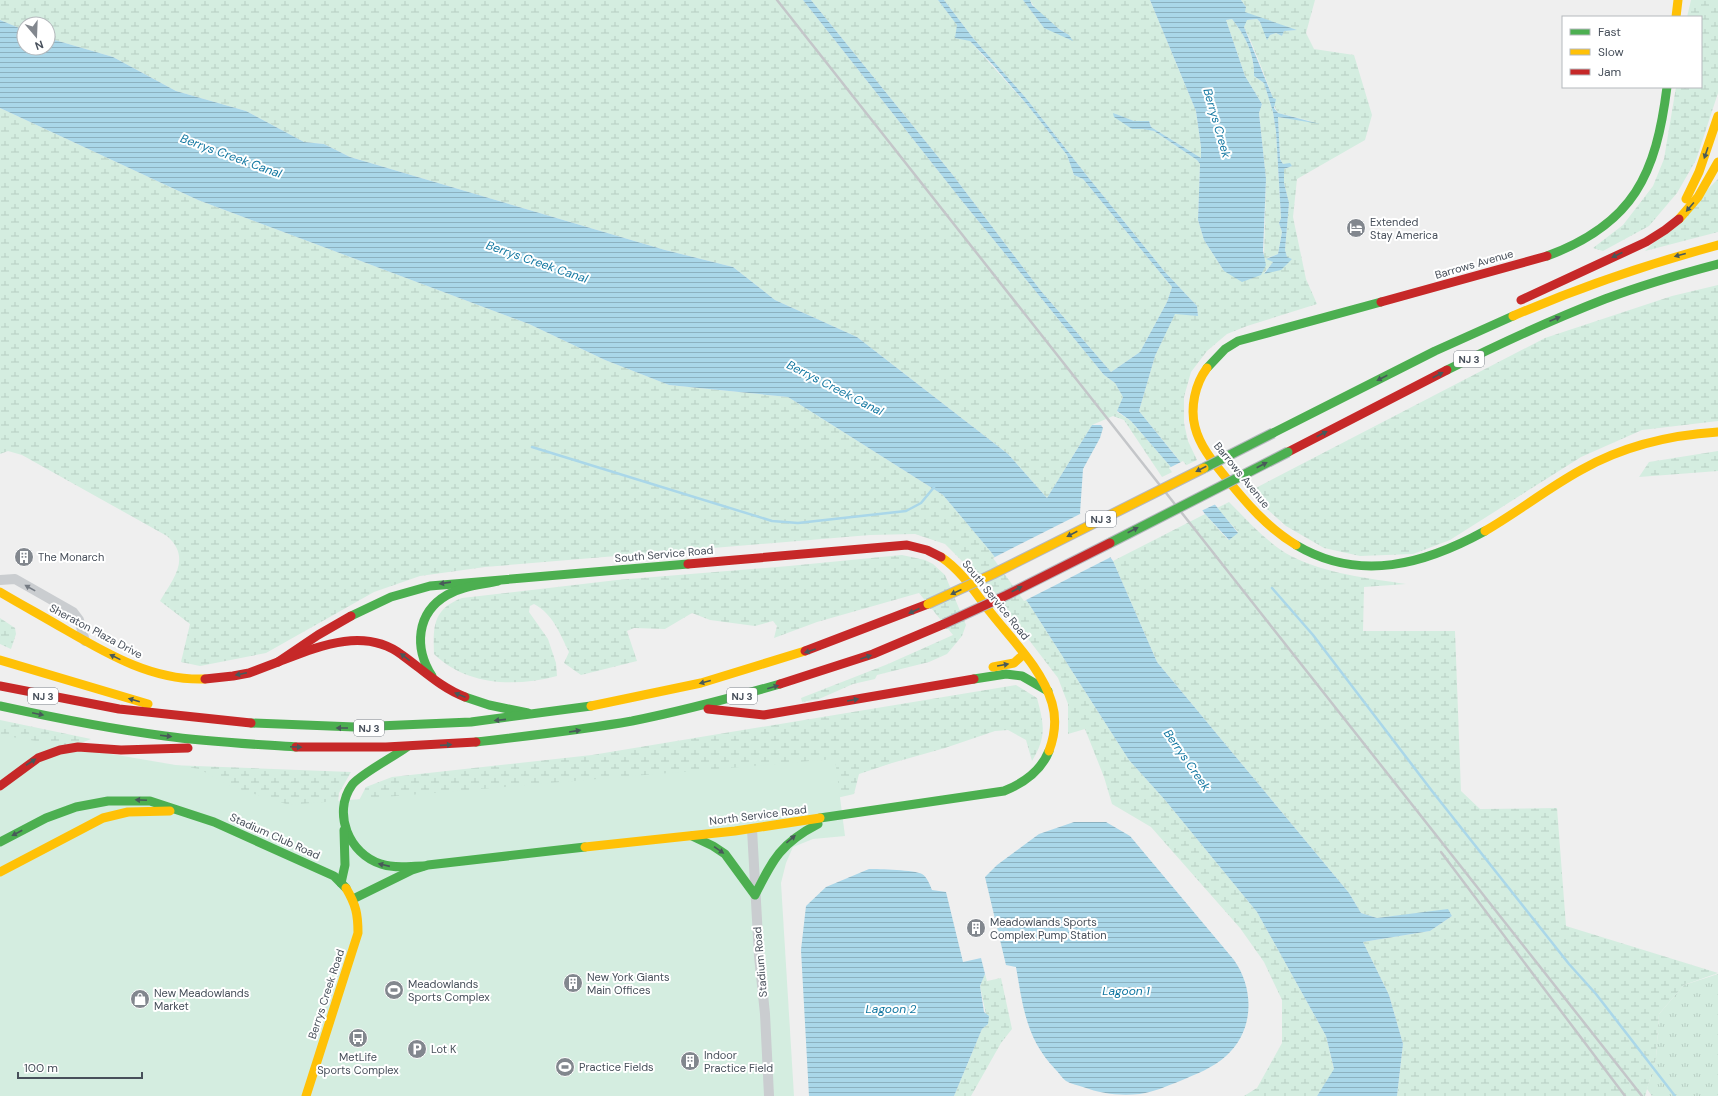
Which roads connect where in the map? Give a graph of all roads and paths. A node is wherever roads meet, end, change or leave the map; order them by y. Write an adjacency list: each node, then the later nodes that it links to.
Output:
1 (1678, 0): 2 (main road)
2 (1676, 16)
3 (1667, 88): 14 (main road, Barrows Avenue)
4 (1718, 116): 6 (main road, one-way to 6)
5 (1718, 162): 6 (main road, one-way to 6)
6 (1652, 238): 11 (main road, one-way to 11)
7 (1718, 245): 13 (main road, NJ 3, one-way to 13)
8 (1718, 264): 10 (main road, NJ 3)
9 (1713, 275): 10 (main road)
10 (1657, 281): 26 (main road, NJ 3, one-way to 10, bridge)
11 (1514, 303)
12 (1502, 310): 13 (main road)
13 (1467, 335): 28 (main road, NJ 3, one-way to 28, bridge)
14 (1718, 432)
15 (0, 580): 18 (street, one-way to 15)
16 (498, 581): 19 (main road, South Service Road); 21 (main road, South Service Road, one-way to 21); 22 (main road)
17 (0, 592): 18 (main road, Sheraton Plaza Drive)
18 (85, 641): 21 (main road, Sheraton Plaza Drive, one-way to 18)
19 (1024, 654): 24 (main road, North Service Road); 27 (main road, one-way to 19)
20 (0, 660): 29 (main road, one-way to 20)
21 (278, 662): 22 (main road, one-way to 21)
22 (436, 681): 28 (main road, one-way to 22)
23 (0, 686): 29 (main road, NJ 3)
24 (1048, 691): 27 (main road, one-way to 24); 34 (main road, North Service Road)
25 (0, 706): 30 (main road, NJ 3, one-way to 30)
26 (695, 708): 27 (main road); 31 (main road, NJ 3, one-way to 26)
27 (801, 708)
28 (538, 716): 29 (main road, NJ 3, one-way to 29)
29 (199, 719)
30 (257, 745): 31 (main road, NJ 3, one-way to 31); 32 (main road, one-way to 30)
31 (407, 747): 35 (main road)
32 (0, 786)
33 (179, 810): 38 (main road, Stadium Club Road, one-way to 38); 40 (main road, Stadium Club Road); 41 (main road, Stadium Club Road)
34 (832, 817): 36 (main road, North Service Road); 42 (main road, one-way to 34)
35 (344, 826): 39 (main road, one-way to 35); 41 (main road)
36 (752, 829): 37 (main road, North Service Road); 42 (street, Stadium Road)
37 (690, 835): 39 (main road, North Service Road); 42 (main road, one-way to 42)
38 (0, 842)
39 (423, 866): 43 (main road, North Service Road)
40 (0, 872)
41 (342, 882): 43 (main road, Stadium Club Road)
42 (755, 895): 45 (street, Stadium Road)
43 (353, 898): 44 (main road, Berrys Creek Road)
44 (306, 1096)
45 (769, 1096)

